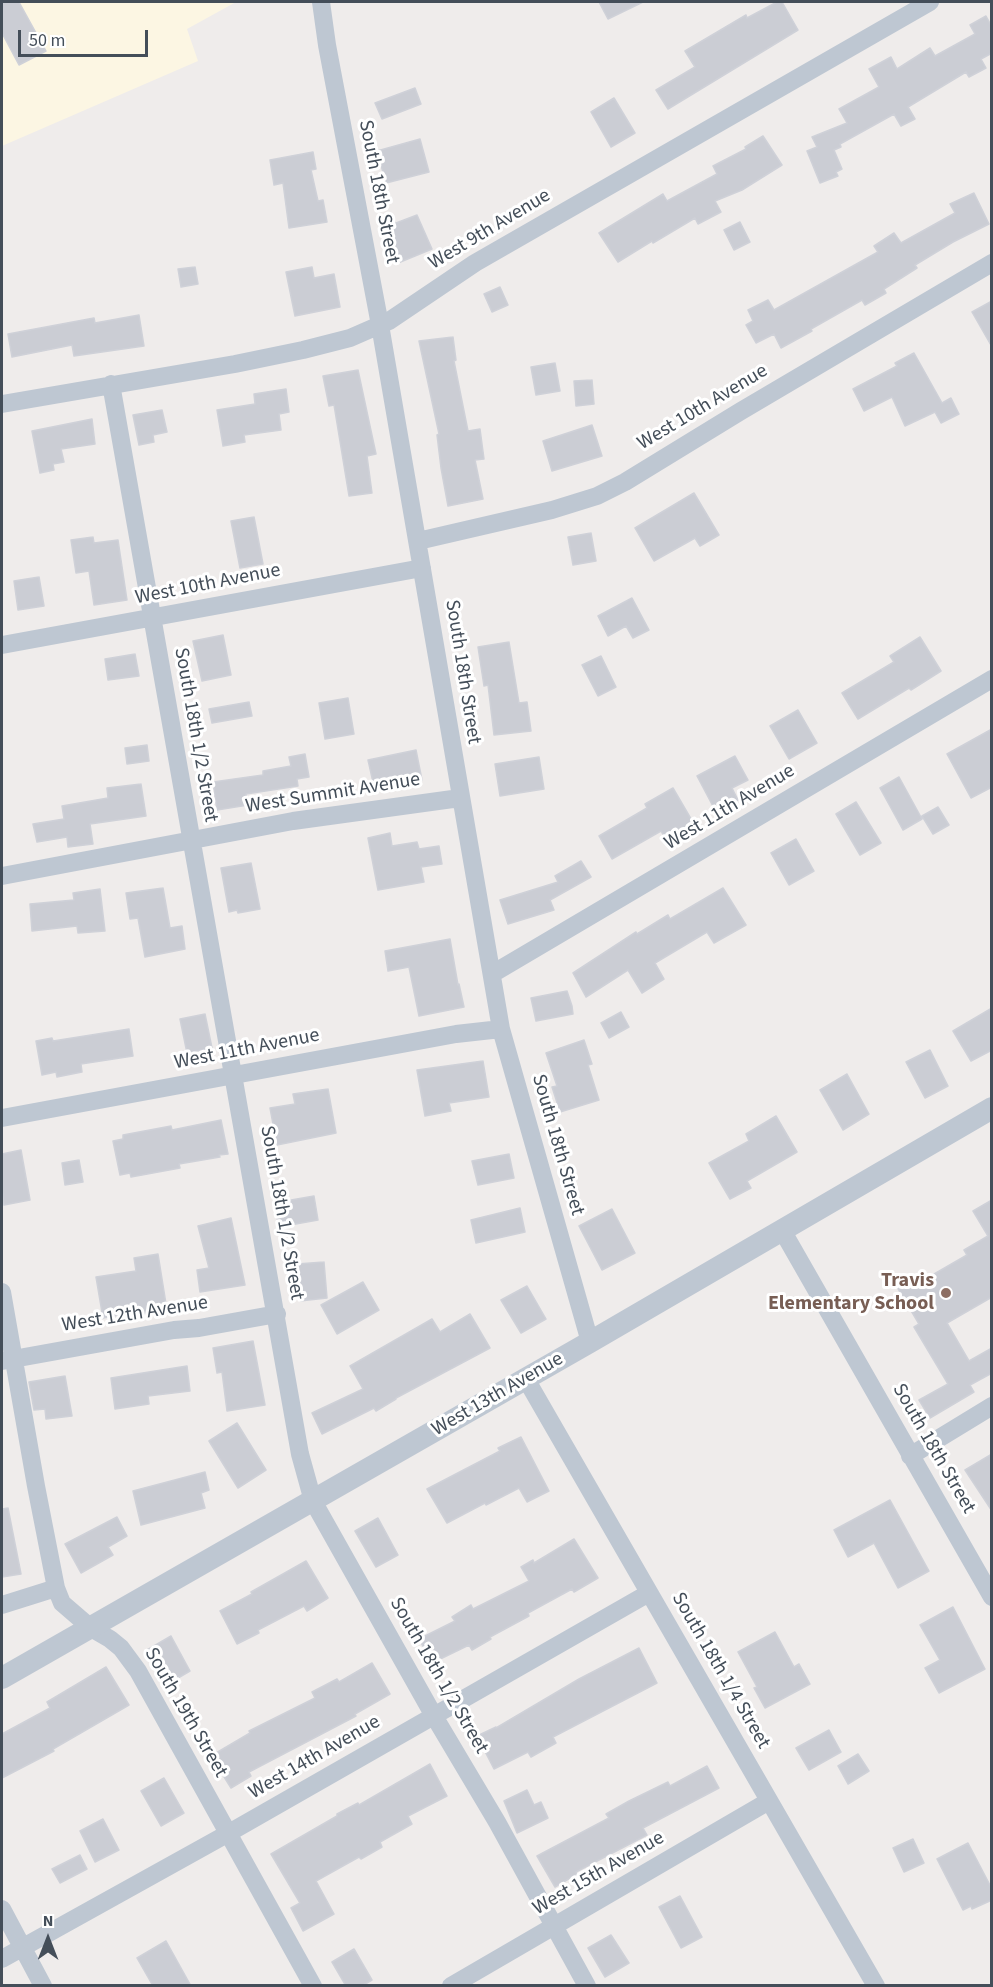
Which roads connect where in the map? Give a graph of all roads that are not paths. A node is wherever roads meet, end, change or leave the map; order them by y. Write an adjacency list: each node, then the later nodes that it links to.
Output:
1 (321, 2): 4 (street, South 18th Street)
2 (930, 2): 4 (street, West 9th Avenue)
3 (992, 263): 7 (street, West 10th Avenue)
4 (380, 325): 5 (street, West 9th Avenue); 7 (street, South 18th Street)
5 (111, 384): 6 (street, West 9th Avenue); 9 (street, South 18th 1/2 Street)
6 (2, 404)
7 (418, 541): 8 (street, South 18th Street)
8 (422, 567): 9 (street, West 10th Avenue); 12 (street, South 18th Street)
9 (151, 619): 10 (street, West 10th Avenue); 13 (street, South 18th 1/2 Street)
10 (2, 645)
11 (992, 679): 15 (street, West 11th Avenue)
12 (460, 798): 13 (street, West Summit Avenue); 15 (street, South 18th Street)
13 (191, 841): 14 (street, West Summit Avenue); 17 (street, South 18th 1/2 Street)
14 (2, 876)
15 (492, 974): 16 (street, South 18th Street)
16 (501, 1029): 17 (street, West 11th Avenue); 23 (street, South 18th Street)
17 (233, 1076): 19 (street, West 11th Avenue); 22 (street, South 18th 1/2 Street)
18 (992, 1108): 20 (street, West 13th Avenue)
19 (2, 1118)
20 (782, 1230): 23 (street, West 13th Avenue); 27 (street, South 18th Street)
21 (2, 1292): 24 (street, South 19th Street)
22 (277, 1314): 24 (street, West 12th Avenue); 28 (street, South 18th 1/2 Street)
23 (590, 1342): 25 (street, West 13th Avenue)
24 (8, 1360): 29 (street, South 19th Street)
25 (526, 1379): 28 (street, West 13th Avenue); 30 (street, South 18th 1/4 Street)
26 (992, 1406): 27 (street)
27 (910, 1456): 31 (street, South 18th Street)
28 (313, 1501): 33 (street, West 13th Avenue); 35 (street, South 18th 1/2 Street)
29 (56, 1588): 32 (street); 33 (street, South 19th Street)
30 (649, 1593): 35 (street, West 14th Avenue); 36 (street, South 18th 1/4 Street)
31 (992, 1597)
32 (2, 1605)
33 (91, 1628): 34 (street, West 13th Avenue); 37 (street, South 19th Street)
34 (2, 1678)
35 (434, 1716): 37 (street, West 14th Avenue); 39 (street, South 18th 1/2 Street)
36 (769, 1801): 39 (street, West 15th Avenue); 46 (street, South 18th 1/4 Street)
37 (227, 1834): 40 (street, West 14th Avenue); 43 (street, South 19th Street)
38 (2, 1909): 40 (street)
39 (554, 1925): 44 (street, West 15th Avenue); 45 (street, South 18th 1/2 Street)
40 (22, 1948): 41 (street, West 14th Avenue); 42 (street)
41 (2, 1959)
42 (43, 1986)
43 (313, 1986)
44 (451, 1986)
45 (587, 1986)
46 (876, 1986)

